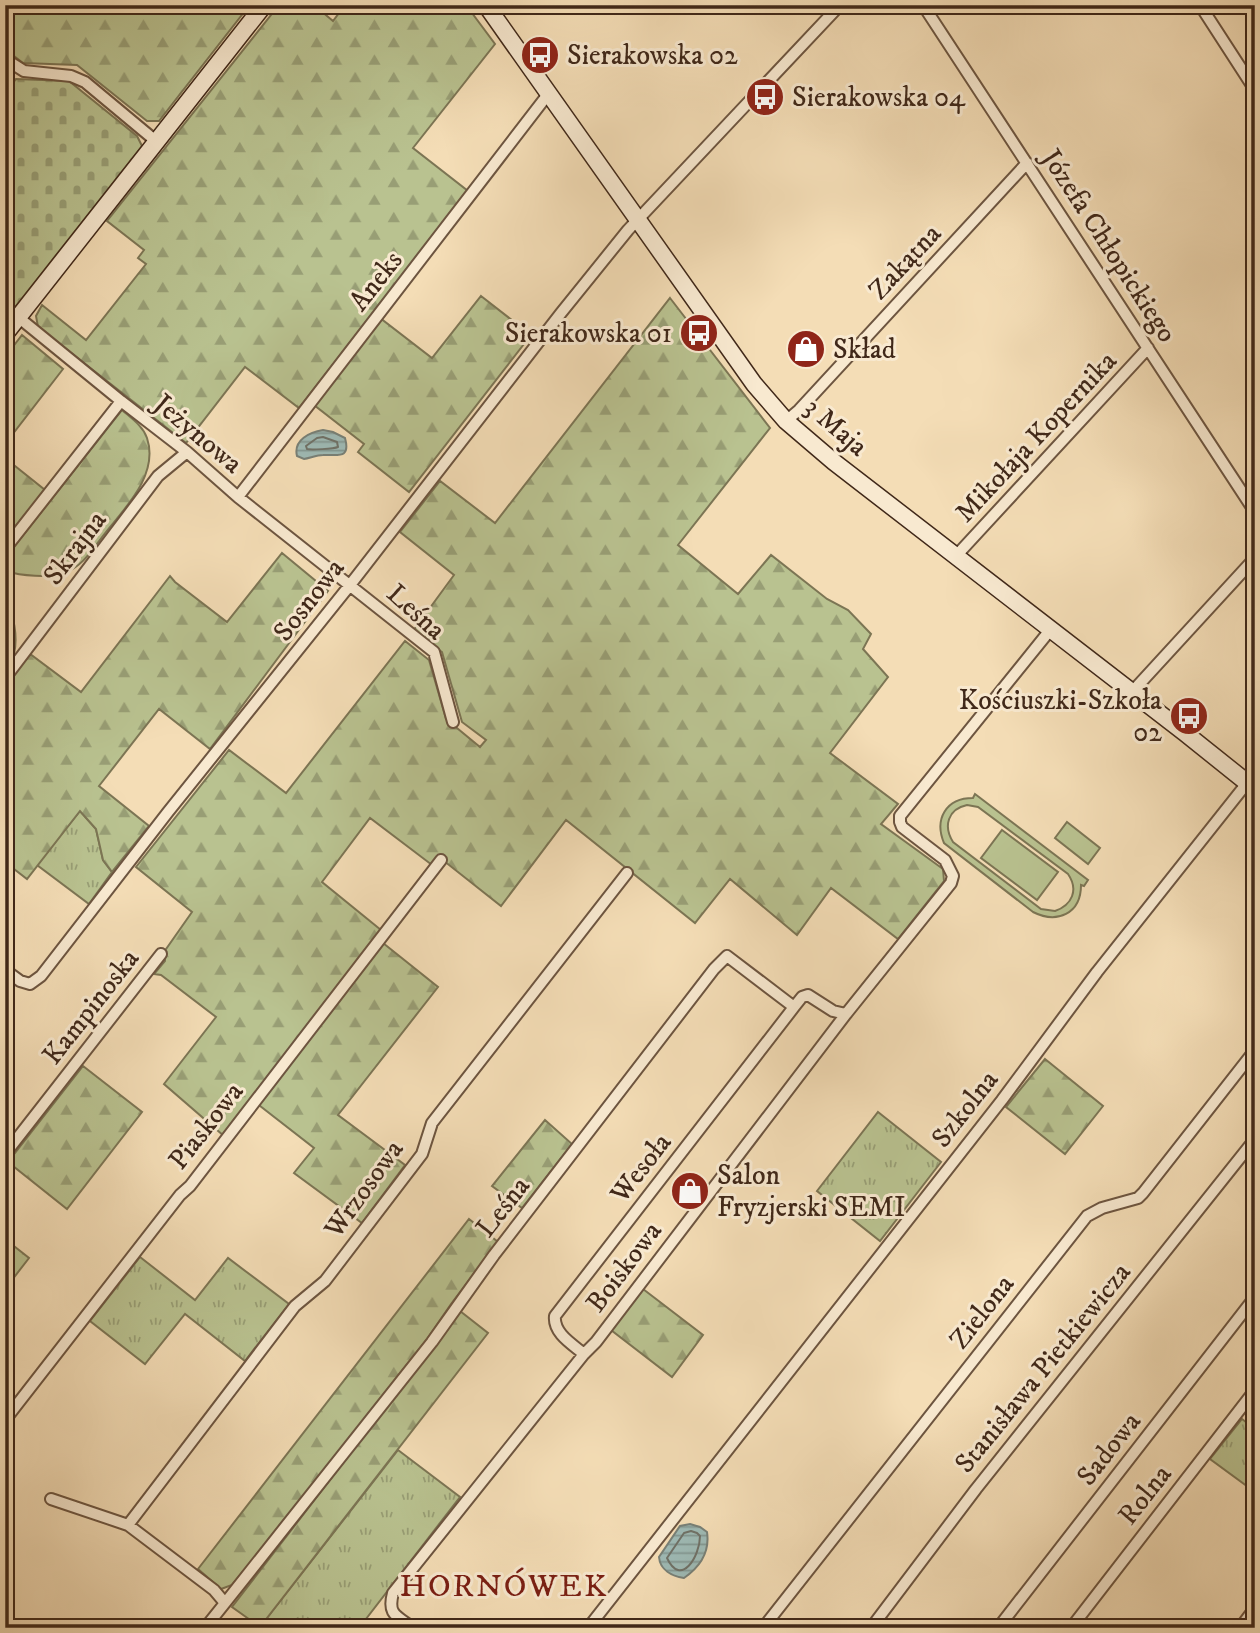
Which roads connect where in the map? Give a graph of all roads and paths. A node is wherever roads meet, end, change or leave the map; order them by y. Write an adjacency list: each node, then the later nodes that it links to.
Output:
1 (264, 5): 9 (street)
2 (486, 5): 8 (street, 3 Maja)
3 (840, 5): 11 (street, Sosnowa)
4 (923, 5): 10 (street, Józefa Chłopickiego)
5 (1200, 5): 7 (street)
6 (5, 59): 9 (street)
7 (1255, 90)
8 (549, 93): 11 (street, 3 Maja); 18 (street, Aneks)
9 (158, 142): 12 (street)
10 (1027, 163): 14 (street, Józefa Chłopickiego); 16 (street, Zakątna)
11 (639, 219): 16 (street, 3 Maja); 23 (street, Sosnowa)
12 (18, 317): 13 (street); 15 (street, Jeżynowa)
13 (5, 334)
14 (1148, 348): 19 (street, Józefa Chłopickiego); 21 (street, Mikołaja Kopernika)
15 (121, 401): 17 (street, Jeżynowa); 20 (street)
16 (786, 421): 21 (street, 3 Maja)
17 (187, 452): 18 (street, Jeżynowa); 25 (street, Skrajna)
18 (238, 497): 23 (street, Jeżynowa)
19 (1255, 512)
20 (5, 549)
21 (956, 556): 24 (street, 3 Maja)
22 (1255, 558): 26 (street)
23 (350, 584): 27 (street, Leśna); 32 (street, Sosnowa)
24 (1051, 629): 26 (street, 3 Maja); 34 (street, Boiskowa)
25 (5, 678)
26 (1132, 692): 28 (street, 3 Maja)
27 (453, 722)
28 (1251, 786): 48 (street, Szkolna)
29 (441, 860): 41 (street, Piaskowa)
30 (627, 873): 43 (street, Wrzosowa)
31 (161, 954): 37 (street, Kampinoska)
32 (5, 970)
33 (794, 1007): 34 (street); 39 (street, Wesoła); 44 (street, Leśna)
34 (846, 1014): 39 (street, Boiskowa)
35 (1255, 1050): 49 (street, Zielona)
36 (1255, 1139): 50 (street, Stanisława Pietkiewicza)
37 (5, 1154)
38 (1255, 1297): 51 (street, Sadowa)
39 (584, 1354): 47 (street, Boiskowa)
40 (1255, 1390): 52 (street, Rolna)
41 (5, 1420)
42 (51, 1499): 43 (street)
43 (128, 1525): 44 (street)
44 (225, 1603): 46 (street)
45 (1255, 1608): 53 (street)
46 (205, 1628)
47 (413, 1628)
48 (588, 1628)
49 (762, 1628)
50 (871, 1628)
51 (998, 1628)
52 (1071, 1628)
53 (1240, 1628)

